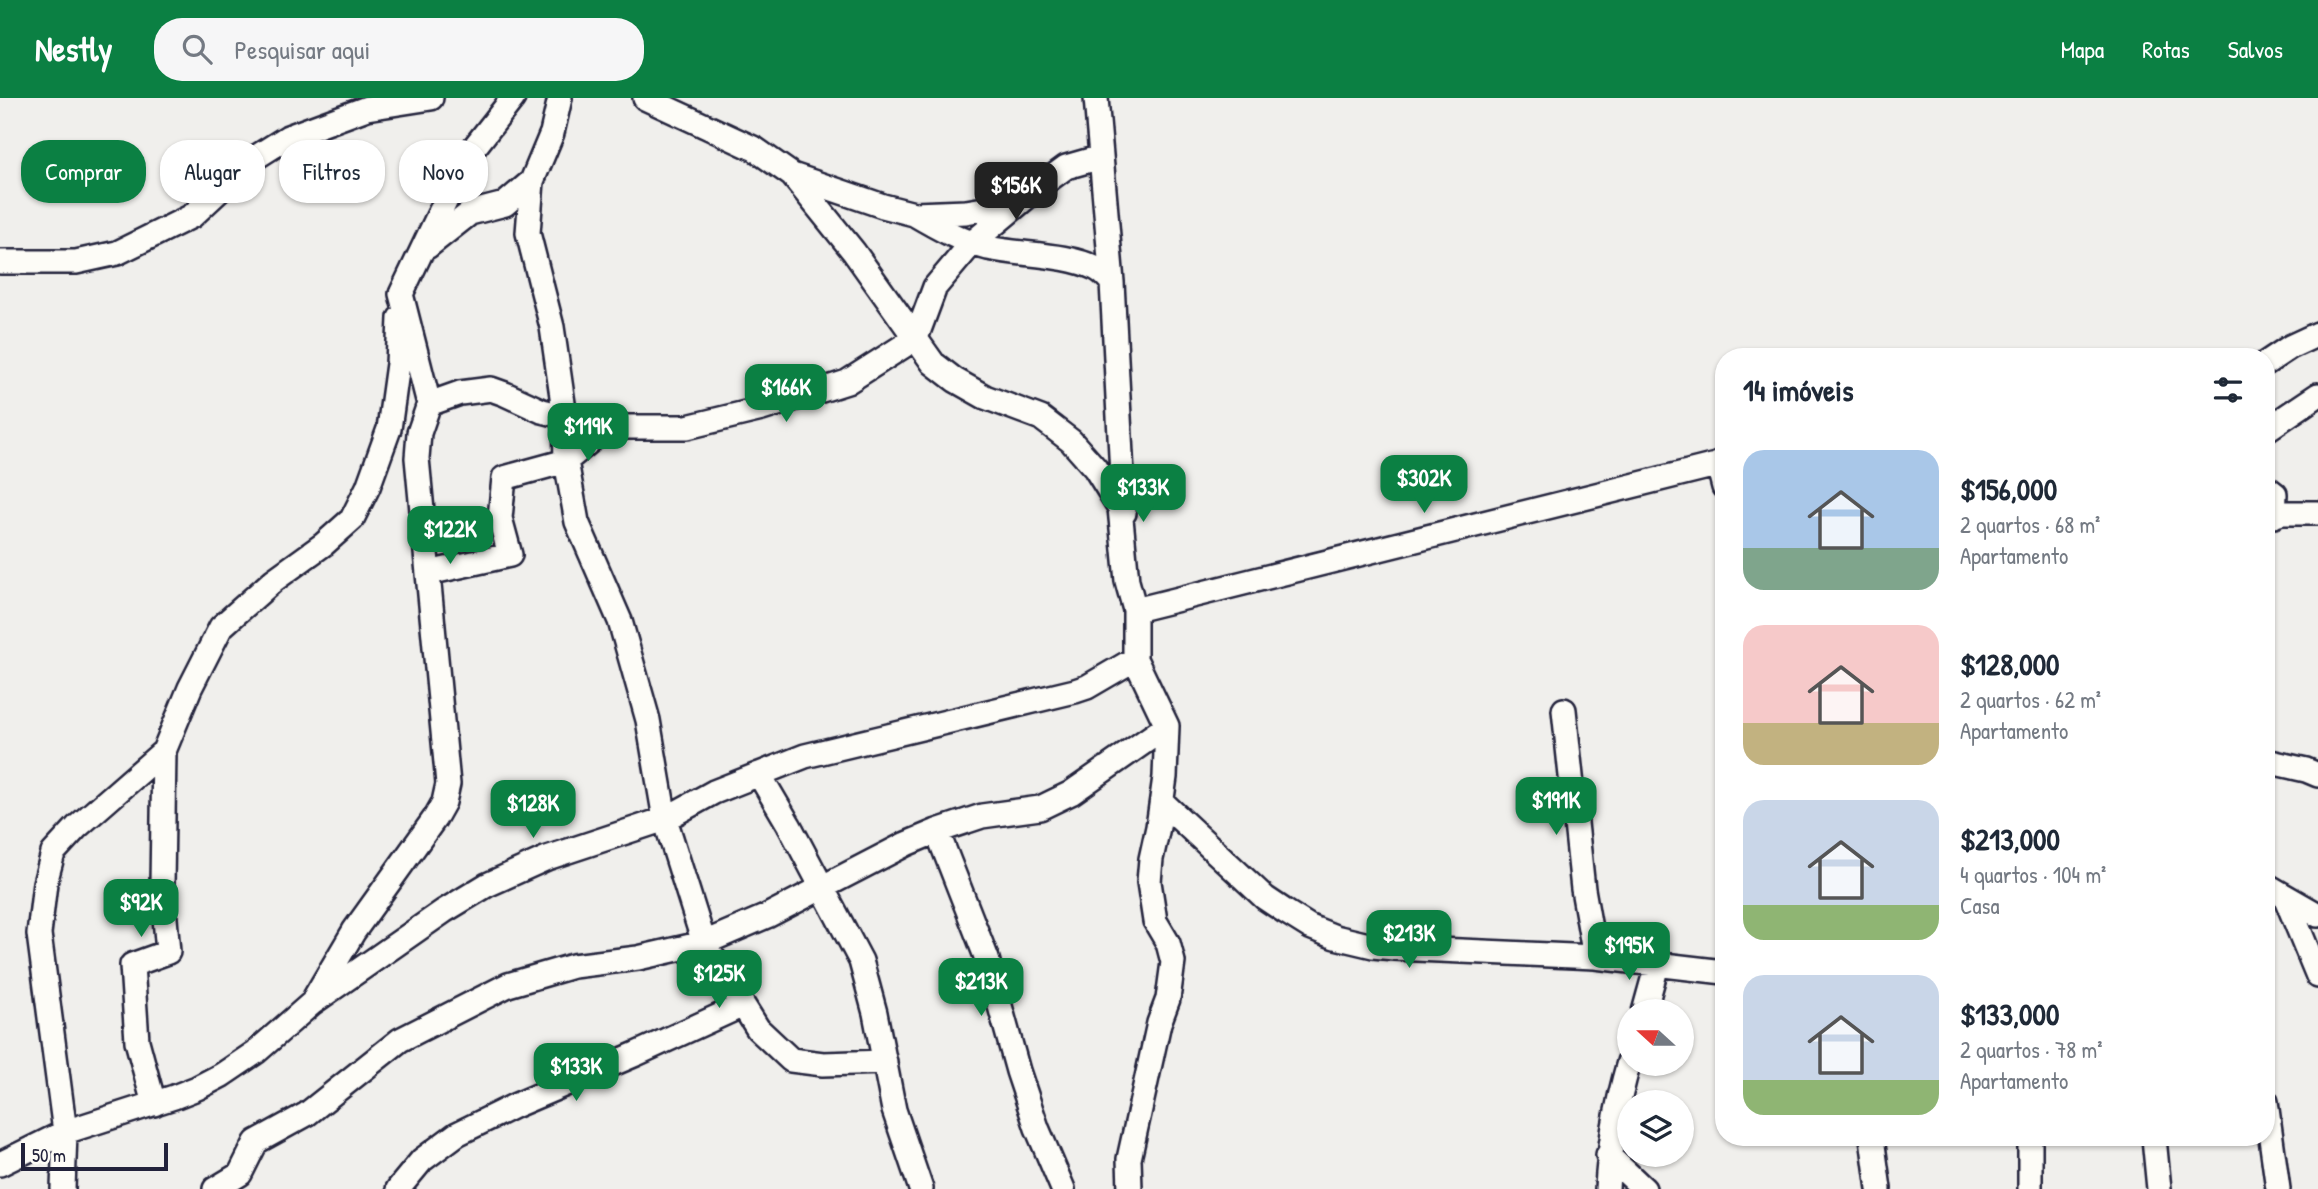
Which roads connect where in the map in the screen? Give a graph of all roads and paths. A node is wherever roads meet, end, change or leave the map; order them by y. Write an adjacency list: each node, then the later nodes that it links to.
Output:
1 (431, 98): 13 (street)
2 (513, 98): 12 (street)
3 (560, 98): 8 (street)
4 (645, 98): 7 (street)
5 (1096, 98): 6 (street)
6 (1101, 157): 9 (street); 14 (street)
7 (792, 175): 10 (street); 17 (street)
8 (531, 181): 12 (street); 21 (street)
9 (1040, 186): 10 (street); 11 (street)
10 (914, 214): 11 (street)
11 (972, 243): 14 (street); 17 (street)
12 (422, 251): 15 (street)
13 (0, 262)
14 (1112, 282): 29 (street)
15 (401, 294): 20 (street); 34 (street)
16 (2318, 334): 18 (street)
17 (916, 338): 23 (street); 29 (street)
18 (2275, 357)
19 (2318, 395): 22 (street)
20 (429, 404): 21 (street); 28 (street)
21 (565, 417): 23 (street); 24 (street)
22 (2275, 424)
23 (607, 427): 24 (street)
24 (566, 461): 28 (street); 39 (street)
25 (1715, 465): 30 (street)
26 (2318, 513): 27 (street)
27 (2275, 516)
28 (428, 573): 50 (street)
29 (1127, 582): 30 (street)
30 (1135, 610): 31 (street)
31 (1135, 659): 33 (street); 36 (street)
32 (1564, 710): 45 (street)
33 (1167, 726): 38 (street); 40 (street)
34 (164, 751): 54 (street); 55 (street)
35 (2275, 763): 37 (street)
36 (759, 774): 39 (street); 41 (street)
37 (2318, 775)
38 (1162, 802): 45 (street); 67 (street)
39 (665, 820): 44 (street); 50 (street)
40 (937, 831): 41 (street); 66 (street)
41 (821, 888): 44 (street); 52 (street)
42 (2276, 891): 43 (street); 48 (street)
43 (2318, 915)
44 (704, 943): 51 (street); 64 (street)
45 (1595, 957): 46 (street)
46 (1657, 965): 47 (street); 49 (street)
47 (1715, 971)
48 (2318, 976)
49 (1648, 999)
50 (312, 1003): 54 (street)
51 (743, 1005): 52 (street); 62 (street)
52 (885, 1062): 65 (street)
53 (1625, 1076): 60 (street)
54 (153, 1104): 55 (street)
55 (65, 1132): 61 (street); 63 (street)
56 (1873, 1146): 70 (street)
57 (2030, 1146): 71 (street)
58 (2155, 1146): 72 (street)
59 (2272, 1146): 73 (street)
60 (1608, 1155): 68 (street); 69 (street)
61 (0, 1164)
62 (408, 1185)
63 (63, 1189)
64 (215, 1189)
65 (921, 1189)
66 (1063, 1189)
67 (1130, 1189)
68 (1607, 1189)
69 (1644, 1189)
70 (1878, 1189)
71 (2031, 1189)
72 (2159, 1189)
73 (2278, 1189)

